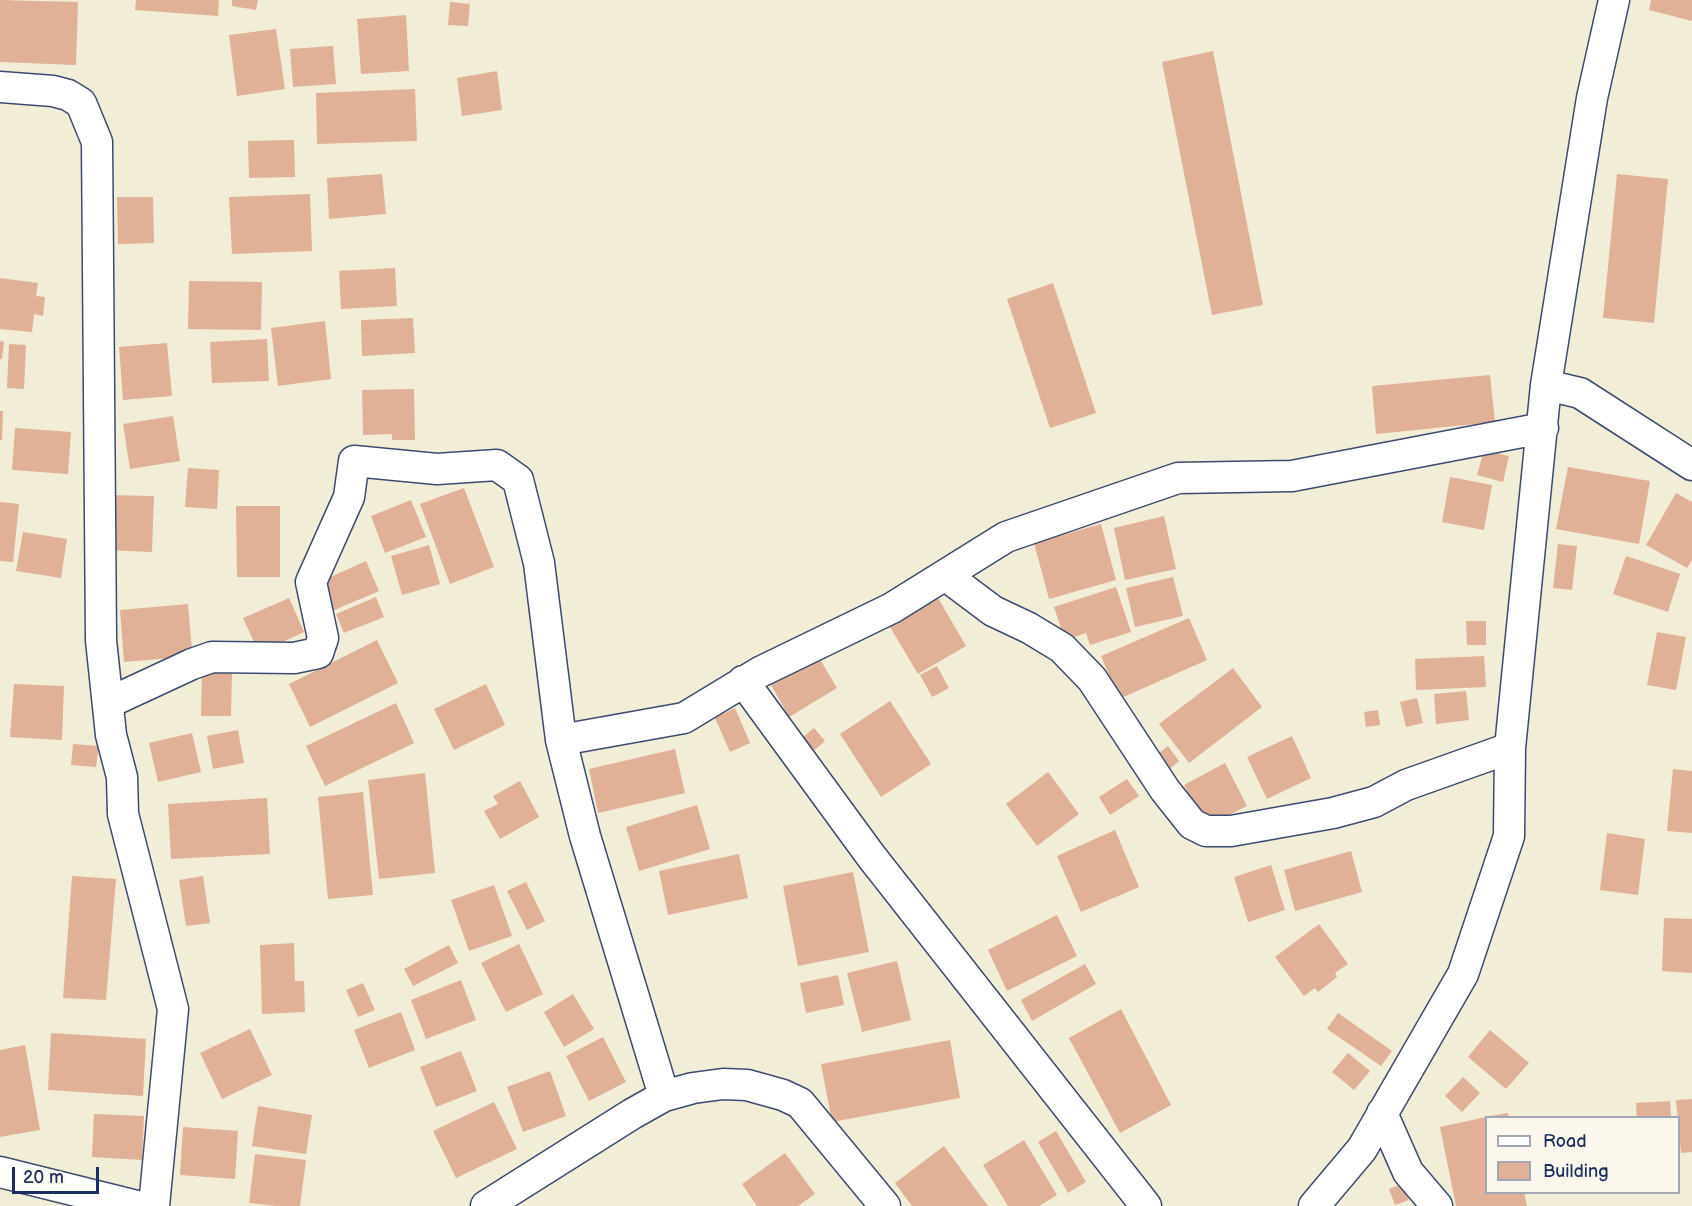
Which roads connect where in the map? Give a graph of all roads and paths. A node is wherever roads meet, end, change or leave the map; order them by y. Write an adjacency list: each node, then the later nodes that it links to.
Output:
1 (1614, 0): 3 (street)
2 (0, 87): 8 (street)
3 (1546, 385): 4 (street); 5 (street)
4 (1543, 428): 6 (street); 10 (street)
5 (1692, 465)
6 (945, 575): 7 (street); 10 (street)
7 (744, 681): 9 (street); 18 (street)
8 (108, 703): 9 (street); 15 (street)
9 (561, 740): 11 (street)
10 (1510, 748): 12 (street)
11 (664, 1096): 16 (street); 17 (street)
12 (1382, 1113): 19 (street); 20 (street)
13 (0, 1172): 14 (street)
14 (137, 1206)
15 (154, 1206)
16 (486, 1206)
17 (885, 1206)
18 (1146, 1206)
19 (1314, 1206)
20 (1437, 1206)

